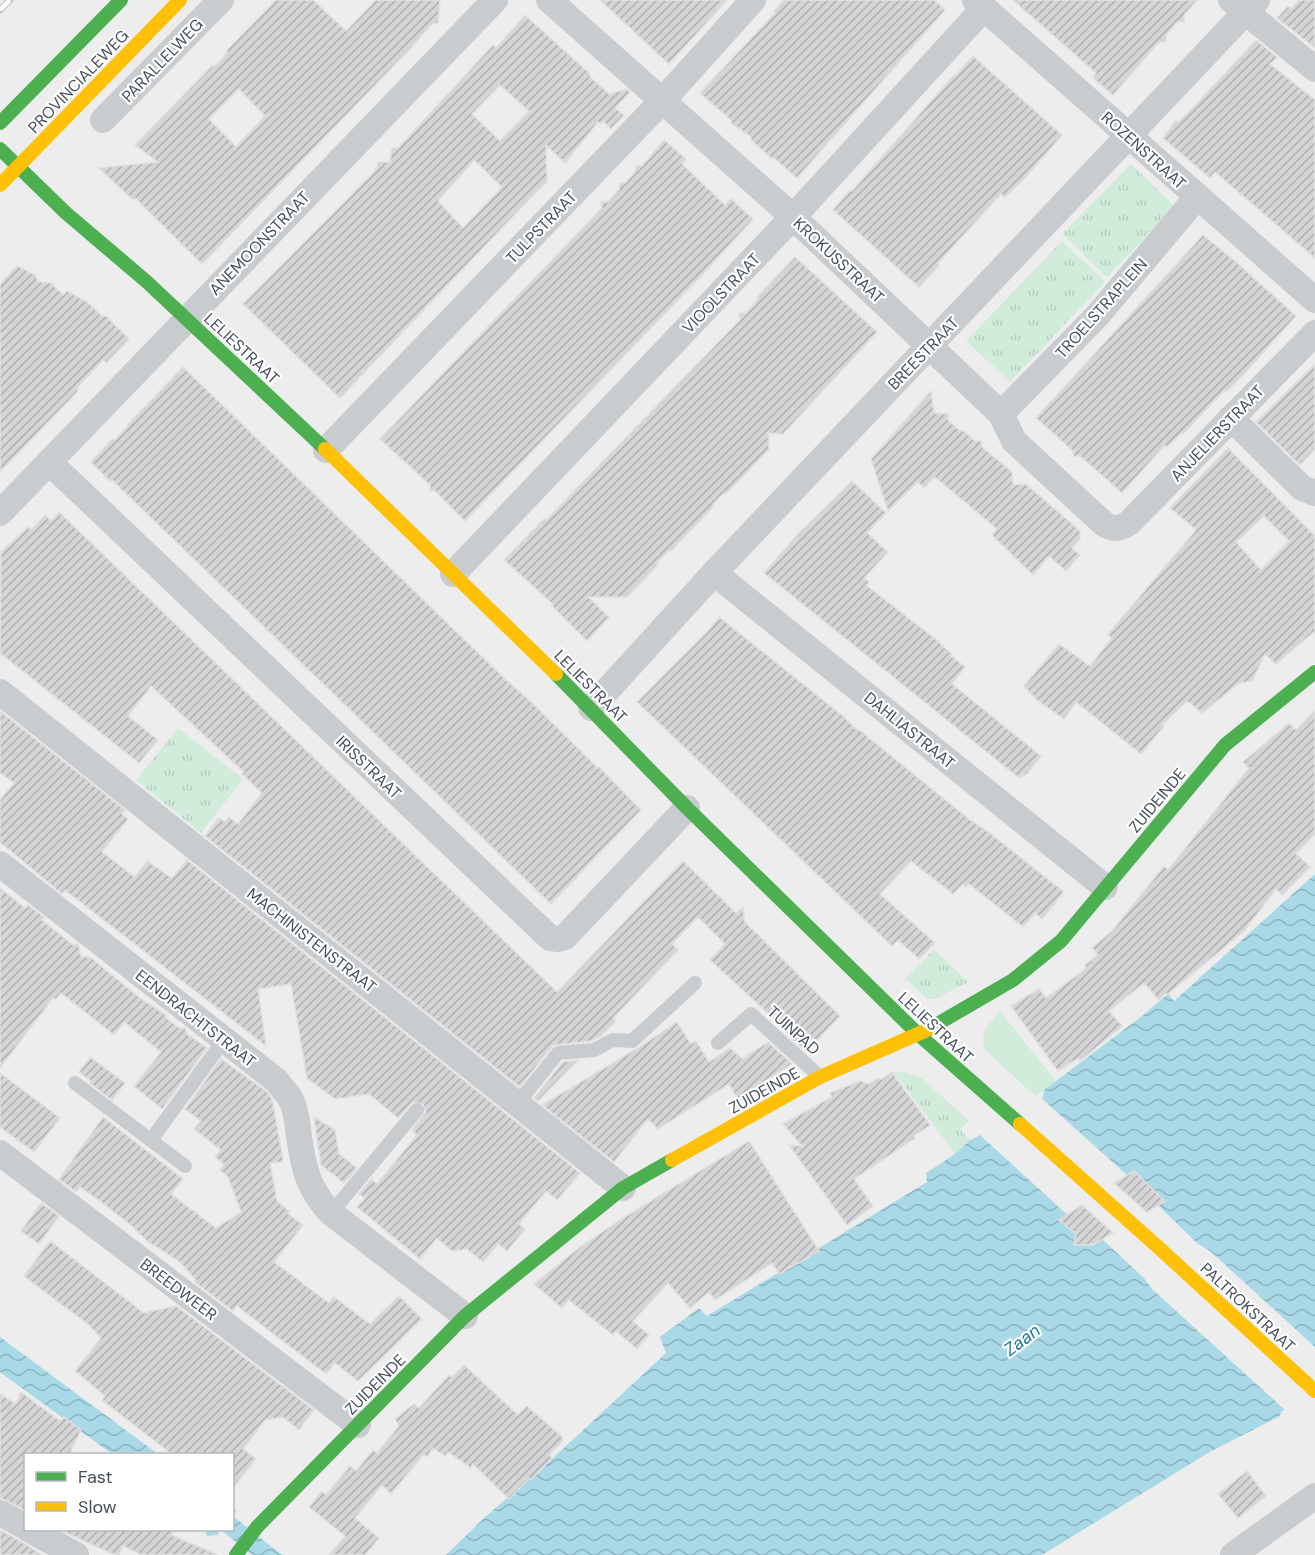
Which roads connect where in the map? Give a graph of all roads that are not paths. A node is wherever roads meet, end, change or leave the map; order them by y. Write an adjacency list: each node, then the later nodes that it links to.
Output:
1 (121, 0): 12 (street, PROVINCIALEWEG)
2 (180, 0): 15 (street, PROVINCIALEWEG)
3 (221, 0): 11 (street, PARALLELWEG)
4 (495, 0): 20 (street, ANEMOONSTRAAT)
5 (549, 0): 10 (street, KROKUSSTRAAT)
6 (753, 0): 10 (street, TULPSTRAAT)
7 (979, 4): 13 (street, ROZENSTRAAT); 18 (street, VIOOLSTRAAT)
8 (1244, 4): 9 (street); 13 (street, BREESTRAAT)
9 (1315, 69)
10 (663, 100): 18 (street, KROKUSSTRAAT); 25 (street, TULPSTRAAT)
11 (103, 120)
12 (0, 123)
13 (1129, 136): 17 (street, ROZENSTRAAT); 22 (street, BREESTRAAT)
14 (0, 149): 15 (street, LELIESTRAAT)
15 (17, 167): 16 (street, PROVINCIALEWEG); 20 (street, LELIESTRAAT)
16 (0, 185)
17 (1197, 197): 19 (street, ROZENSTRAAT); 23 (street, TROELSTRAPLEIN)
18 (793, 217): 22 (street, KROKUSSTRAAT); 31 (street, VIOOLSTRAAT)
19 (1315, 300)
20 (187, 318): 25 (street, LELIESTRAAT); 26 (street, ANEMOONSTRAAT)
21 (1315, 333): 24 (street, ANJELIERSTRAAT)
22 (930, 346): 23 (street, KROKUSSTRAAT); 30 (street, BREESTRAAT)
23 (1001, 414): 29 (street, KROKUSSTRAAT)
24 (1232, 418): 27 (street); 29 (street, ANJELIERSTRAAT)
25 (326, 450): 31 (street, LELIESTRAAT)
26 (49, 462): 28 (street, ANEMOONSTRAAT); 35 (street, IRISSTRAAT)
27 (1315, 493)
28 (0, 513)
29 (1116, 528)
30 (714, 573): 34 (street, BREESTRAAT); 37 (street, DAHLIASTRAAT)
31 (453, 574): 34 (street, LELIESTRAAT)
32 (1315, 672): 37 (street, ZUIDEINDE)
33 (0, 692): 44 (street, MACHINISTENSTRAAT)
34 (591, 708): 35 (street, LELIESTRAAT)
35 (687, 808): 39 (street, LELIESTRAAT)
36 (0, 864): 40 (street, EENDRACHTSTRAAT)
37 (1105, 887): 39 (street, ZUIDEINDE)
38 (695, 983): 44 (lane)
39 (919, 1035): 42 (street, ZUIDEINDE); 51 (street, LELIESTRAAT)
40 (224, 1040): 46 (lane); 50 (street, EENDRACHTSTRAAT)
41 (718, 1043): 42 (lane, TUINPAD)
42 (820, 1077): 49 (street, ZUIDEINDE)
43 (75, 1083): 46 (lane)
44 (518, 1103): 49 (street, MACHINISTENSTRAAT)
45 (417, 1110): 50 (lane)
46 (151, 1140): 48 (lane)
47 (0, 1153): 54 (street, BREEDWEER)
48 (185, 1166)
49 (623, 1188): 52 (street, ZUIDEINDE)
50 (331, 1213): 52 (street, EENDRACHTSTRAAT)
51 (1158, 1247): 53 (street, PALTROKSTRAAT)
52 (465, 1316): 54 (street, ZUIDEINDE)
53 (1315, 1391)
54 (358, 1425): 60 (street, ZUIDEINDE)
55 (1315, 1496): 61 (street)
56 (0, 1513): 57 (street)
57 (24, 1526)
58 (32, 1531): 59 (street)
59 (76, 1555)
60 (236, 1555)
61 (1233, 1555)

